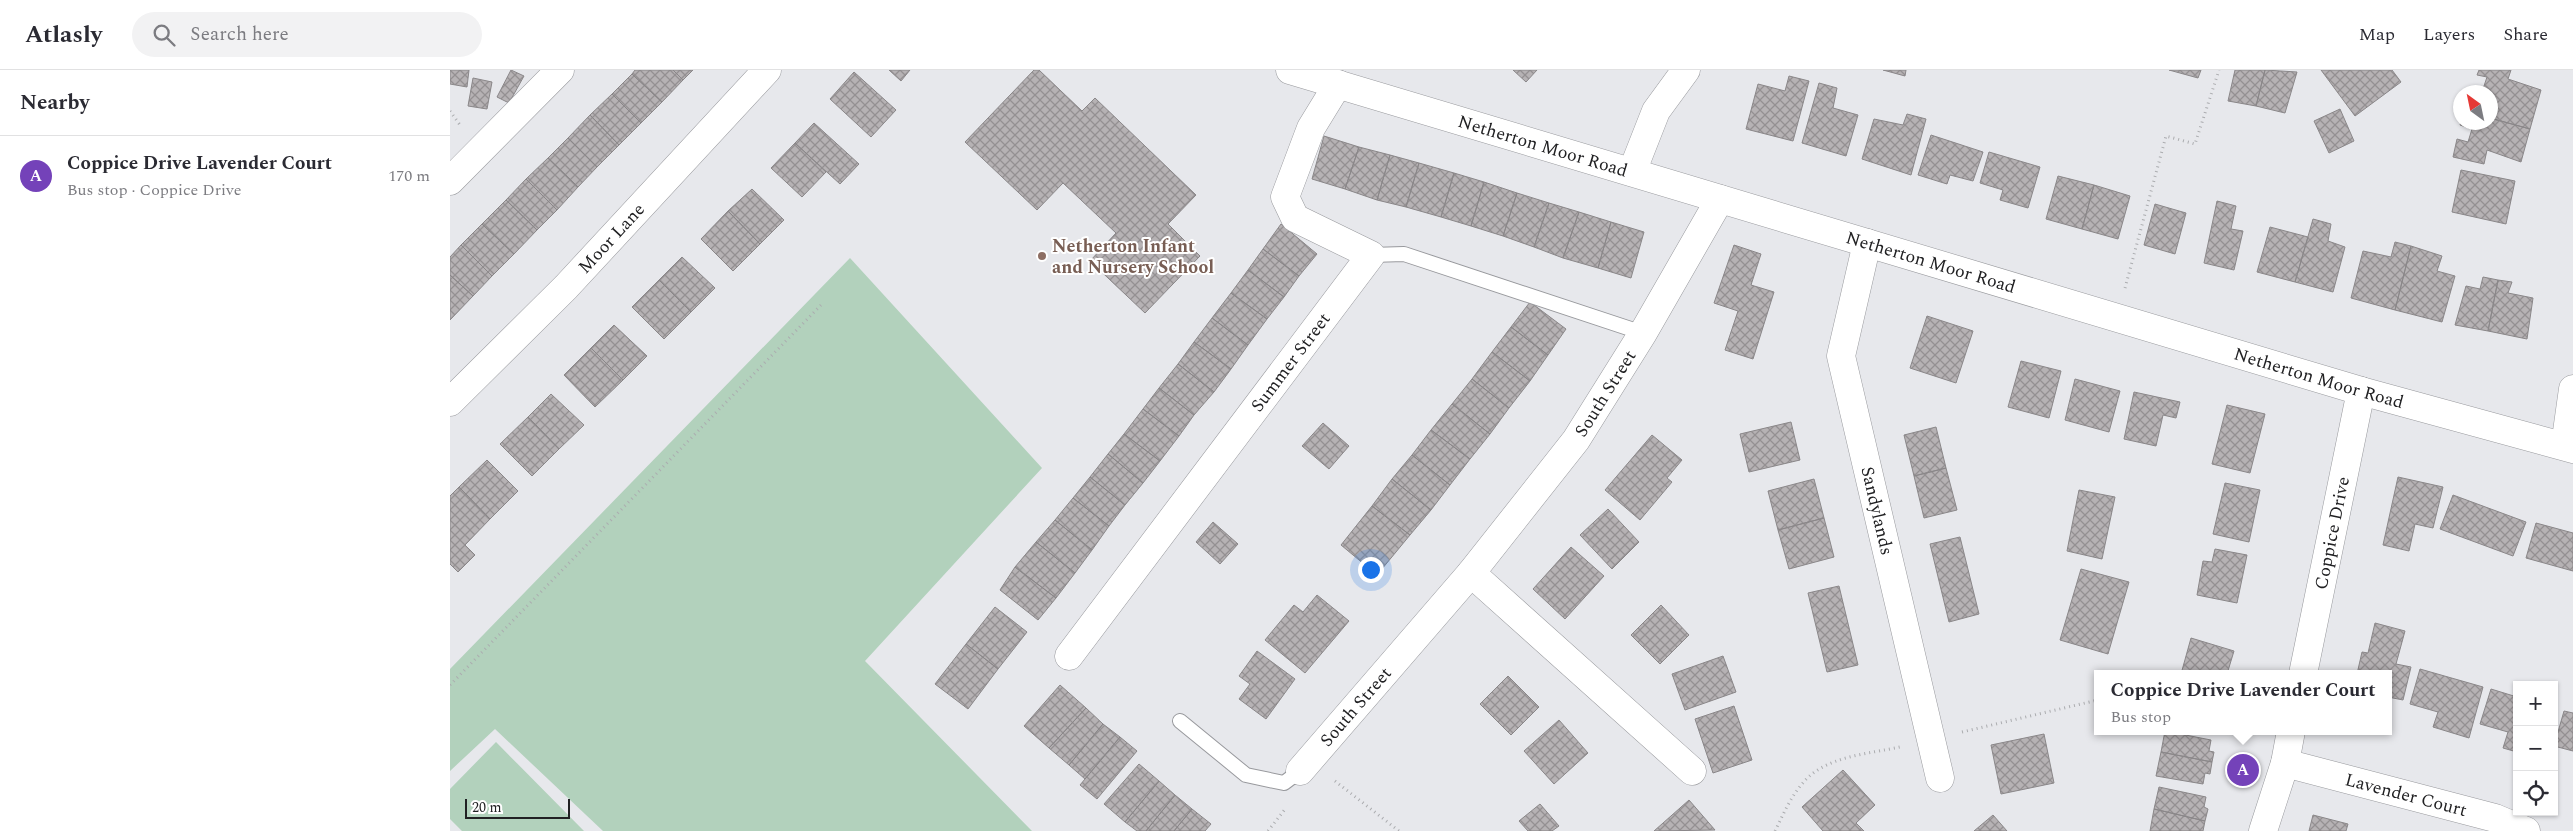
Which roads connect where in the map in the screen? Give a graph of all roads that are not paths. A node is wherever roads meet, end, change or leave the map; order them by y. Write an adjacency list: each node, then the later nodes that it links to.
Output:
1 (560, 70): 7 (street)
2 (766, 70): 14 (street, Moor Lane)
3 (1290, 70): 5 (street, Netherton Moor Road)
4 (1686, 70): 6 (street)
5 (1338, 84): 6 (street, Netherton Moor Road); 10 (street)
6 (1632, 172): 8 (street, Netherton Moor Road)
7 (450, 181)
8 (1720, 199): 9 (street, Netherton Moor Road); 11 (street, South Street)
9 (1867, 242): 13 (street, Netherton Moor Road); 24 (street, Sandylands)
10 (1371, 255): 11 (lane); 17 (street, Summer Street)
11 (1643, 333): 16 (street, South Street)
12 (2573, 389): 15 (street)
13 (2361, 391): 15 (street, Netherton Moor Road); 18 (street, Coppice Drive)
14 (450, 402)
15 (2569, 448)
16 (1471, 574): 22 (street, South Street); 23 (street)
17 (1069, 656)
18 (2304, 670)
19 (1180, 721): 22 (lane)
20 (2290, 735): 21 (street)
21 (2284, 763): 25 (street); 26 (street, Lavender Court)
22 (1304, 766)
23 (1692, 771)
24 (1940, 778)
25 (2263, 831)
26 (2526, 831)

